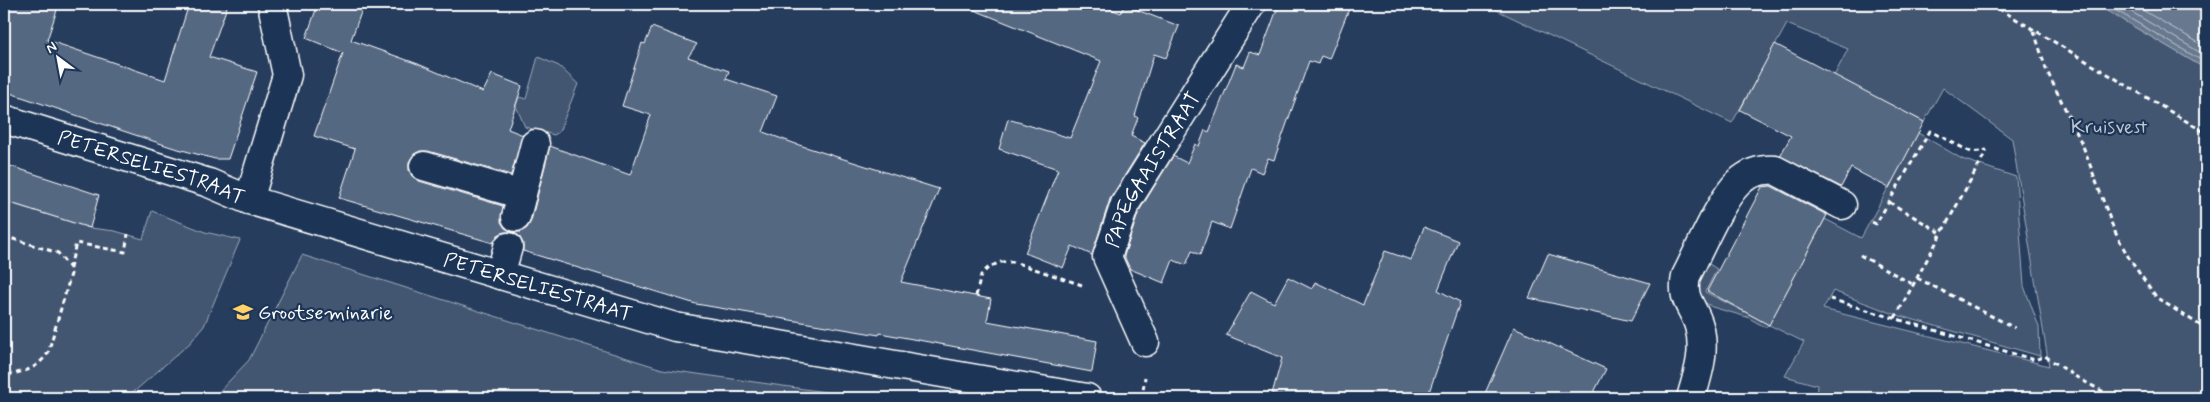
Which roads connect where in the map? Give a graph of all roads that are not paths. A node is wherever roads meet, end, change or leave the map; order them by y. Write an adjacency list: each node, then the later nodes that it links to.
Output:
1 (272, 4): 6 (street)
2 (1251, 4): 10 (street, PAPEGAAISTRAAT)
3 (4, 119): 6 (street, PETERSELIESTRAAT)
4 (535, 144): 5 (street)
5 (424, 166)
6 (249, 200): 9 (street, PETERSELIESTRAAT)
7 (1842, 205): 12 (street)
8 (508, 247): 9 (street)
9 (500, 275): 11 (street, PETERSELIESTRAAT)
10 (1145, 342)
11 (1087, 398)
12 (1691, 398)

